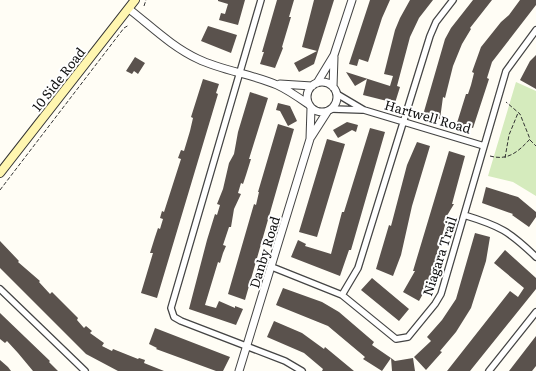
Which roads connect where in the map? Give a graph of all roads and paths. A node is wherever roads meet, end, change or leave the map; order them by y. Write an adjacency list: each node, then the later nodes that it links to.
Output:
1 (135, 0): 7 (main road, 10 Side Road)
2 (146, 0): 6 (path)
3 (261, 0): 11 (street)
4 (352, 0): 10 (street)
5 (453, 0): 21 (street)
6 (144, 6)
7 (129, 9): 11 (street); 28 (main road, 10 Side Road)
8 (129, 25): 29 (path)
9 (536, 30): 24 (street, Niagara Trail)
10 (334, 55): 13 (street); 14 (street)
11 (240, 73): 12 (street); 36 (street)
12 (276, 84): 13 (street); 17 (street)
13 (315, 84): 14 (street); 17 (street)
14 (333, 87): 15 (street)
15 (337, 94): 18 (street, Hartwell Road); 19 (street)
16 (506, 102): 20 (path)
17 (310, 106): 19 (street); 22 (street, Danby Road)
18 (364, 110): 19 (street, Hartwell Road); 21 (street, Hartwell Road)
19 (329, 111): 22 (street, Danby Road)
20 (519, 112): 23 (path); 27 (path)
21 (404, 122): 24 (street, Hartwell Road); 34 (street)
22 (310, 139): 32 (street, Danby Road)
23 (530, 139): 25 (path); 27 (path)
24 (484, 146): 30 (street, Niagara Trail)
25 (536, 146)
26 (490, 156): 27 (path)
27 (505, 158)
28 (0, 173)
29 (0, 190)
30 (464, 215): 31 (street); 34 (street, Niagara Trail)
31 (536, 257)
32 (272, 267): 34 (street, Niagara Trail); 36 (street, Danby Road)
33 (0, 289): 37 (street)
34 (342, 295)
35 (536, 312): 40 (street)
36 (248, 347): 38 (street, Danby Road); 39 (street)
37 (85, 371)
38 (239, 371)
39 (302, 371)
40 (489, 371)

